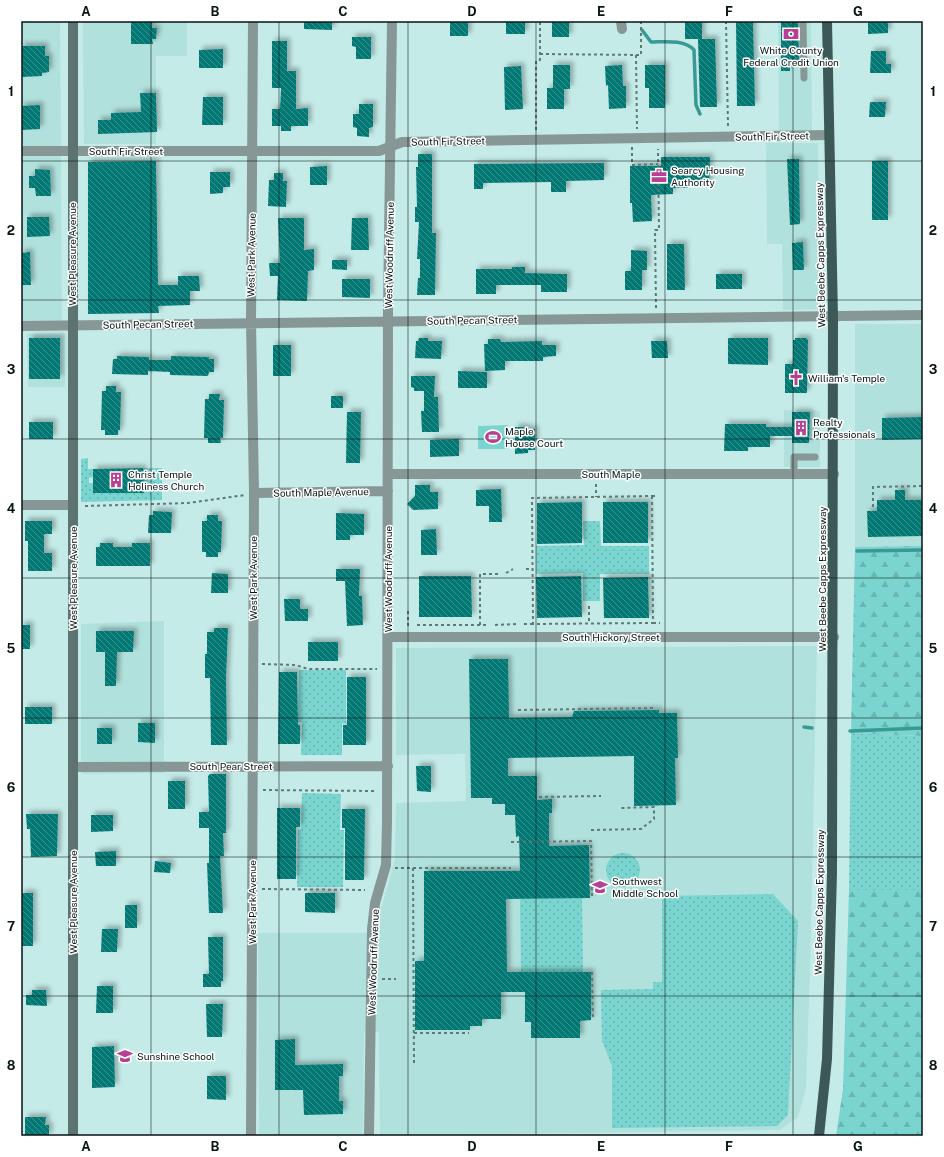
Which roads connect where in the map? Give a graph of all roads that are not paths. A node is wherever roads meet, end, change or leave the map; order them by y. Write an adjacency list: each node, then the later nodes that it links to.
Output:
1 (73, 21): 10 (street, West Pleasure Avenue)
2 (253, 21): 11 (street, West Park Avenue)
3 (392, 21): 8 (street, West Woodruff Avenue)
4 (803, 21): 6 (lane)
5 (827, 21): 7 (main road, West Beebe Capps Expressway)
6 (804, 78)
7 (829, 135): 8 (street, South Fir Street); 13 (main road, West Beebe Capps Expressway)
8 (390, 147): 11 (street, South Fir Street); 14 (street, West Woodruff Avenue)
9 (21, 151): 10 (street, South Fir Street)
10 (72, 151): 11 (street, South Fir Street); 16 (street, West Pleasure Avenue)
11 (253, 151): 15 (street, West Park Avenue)
12 (923, 315): 13 (street, South Pecan Street)
13 (833, 317): 14 (street, South Pecan Street); 21 (main road, West Beebe Capps Expressway)
14 (388, 321): 15 (street, South Pecan Street); 19 (street, West Woodruff Avenue)
15 (251, 322): 16 (street, South Pecan Street); 23 (street, West Park Avenue)
16 (73, 324): 17 (street, South Pecan Street); 24 (street, West Pleasure Avenue)
17 (21, 326)
18 (814, 458): 20 (lane)
19 (388, 474): 20 (street, South Maple); 22 (street, West Woodruff Avenue)
20 (794, 474): 21 (street, South Maple)
21 (834, 474): 26 (main road, West Beebe Capps Expressway)
22 (388, 491): 23 (street, South Maple Avenue); 27 (street, West Woodruff Avenue)
23 (254, 493): 28 (street, West Park Avenue)
24 (73, 505): 25 (street); 29 (street, West Pleasure Avenue)
25 (21, 506)
26 (834, 637): 27 (street, South Hickory Street); 34 (main road, West Beebe Capps Expressway)
27 (388, 638): 30 (street, West Woodruff Avenue)
28 (251, 765): 29 (street, South Pear Street); 30 (street, South Pear Street); 32 (street, West Park Avenue)
29 (74, 766): 31 (street, West Pleasure Avenue)
30 (388, 766): 33 (street, West Woodruff Avenue)
31 (73, 1136)
32 (251, 1136)
33 (370, 1136)
34 (819, 1136)

